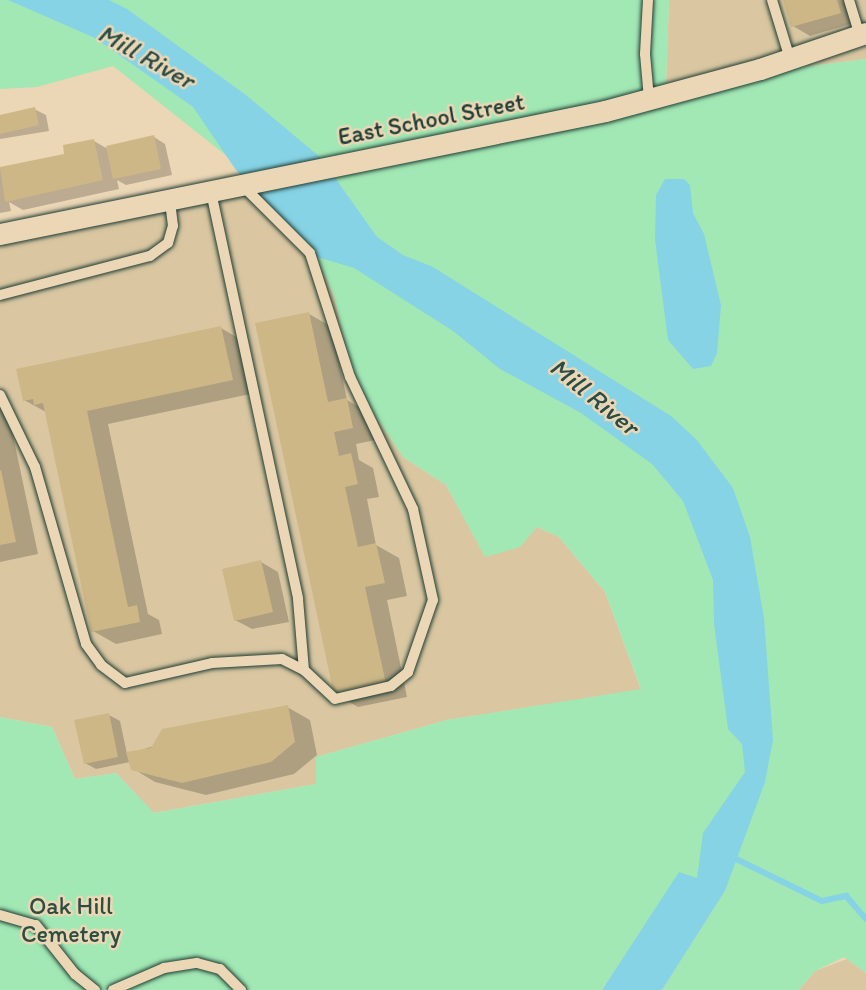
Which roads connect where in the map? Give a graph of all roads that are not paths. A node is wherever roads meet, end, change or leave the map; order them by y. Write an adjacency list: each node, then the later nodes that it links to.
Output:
1 (648, 0): 6 (lane)
2 (772, 0): 5 (lane)
3 (849, 0): 4 (lane)
4 (863, 34): 5 (street, East School Street)
5 (790, 59): 6 (street, East School Street)
6 (649, 99): 7 (street, East School Street)
7 (244, 185): 8 (street, East School Street); 13 (lane)
8 (211, 192): 9 (street, East School Street); 13 (lane)
9 (170, 200): 10 (street, East School Street); 11 (lane)
10 (0, 234)
11 (0, 295)
12 (0, 395): 13 (lane)
13 (304, 670)
14 (0, 915): 15 (lane)
15 (82, 985): 16 (lane)
16 (95, 990)
17 (113, 990): 18 (lane)
18 (241, 990)

